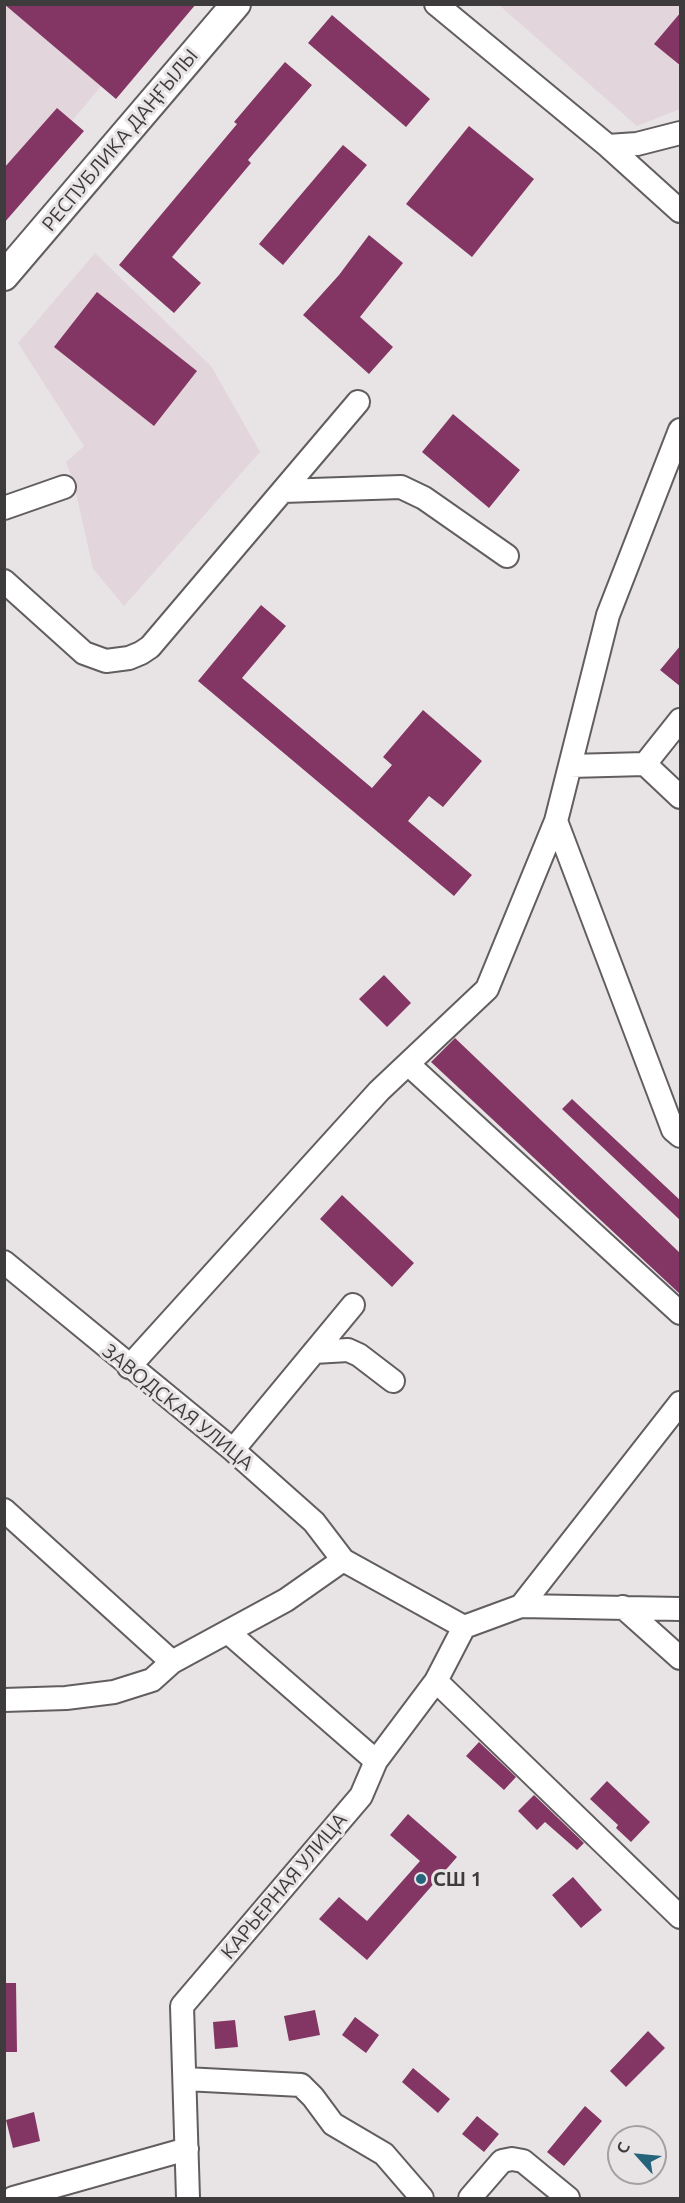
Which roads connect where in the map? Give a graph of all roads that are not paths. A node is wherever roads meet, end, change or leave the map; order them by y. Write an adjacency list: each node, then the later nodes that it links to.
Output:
1 (236, 4): 6 (main road, РЕСПУБЛИКА ДАҢҒЫЛЫ)
2 (436, 4): 4 (street)
3 (681, 133): 4 (street)
4 (608, 146): 5 (street)
5 (681, 211)
6 (4, 276)
7 (358, 402): 10 (street)
8 (681, 430): 16 (street)
9 (64, 487): 11 (street)
10 (283, 491): 12 (street); 13 (street)
11 (4, 508)
12 (507, 556)
13 (4, 581)
14 (681, 720): 15 (street)
15 (645, 764): 16 (street); 17 (street)
16 (570, 766): 18 (street)
17 (681, 797)
18 (556, 821): 19 (street); 20 (street)
19 (408, 1064): 23 (street); 25 (street)
20 (681, 1137)
21 (4, 1262): 25 (street, ЗАВОДСКАЯ УЛИЦА)
22 (353, 1305): 24 (street)
23 (681, 1313)
24 (314, 1352): 26 (street); 28 (street)
25 (129, 1367): 28 (street, ЗАВОДСКАЯ УЛИЦА)
26 (393, 1381)
27 (681, 1403): 31 (street)
28 (233, 1450): 30 (street, ЗАВОДСКАЯ УЛИЦА)
29 (4, 1510): 37 (street)
30 (344, 1560): 34 (street); 35 (street)
31 (521, 1606): 32 (street); 34 (street)
32 (623, 1607): 33 (street); 36 (street)
33 (681, 1609)
34 (464, 1627): 38 (street, КАРЬЕРНАЯ УЛИЦА)
35 (229, 1633): 37 (street); 40 (street)
36 (681, 1658)
37 (172, 1662): 39 (street)
38 (436, 1681): 40 (street, КАРЬЕРНАЯ УЛИЦА); 41 (street)
39 (4, 1700)
40 (376, 1761): 42 (street, КАРЬЕРНАЯ УЛИЦА)
41 (681, 1917)
42 (185, 2079): 43 (street, КАРЬЕРНАЯ УЛИЦА); 46 (street)
43 (188, 2149): 44 (street); 45 (street, КАРЬЕРНАЯ УЛИЦА)
44 (13, 2199)
45 (188, 2199)
46 (422, 2199)
47 (470, 2199): 48 (street)
48 (568, 2199)

